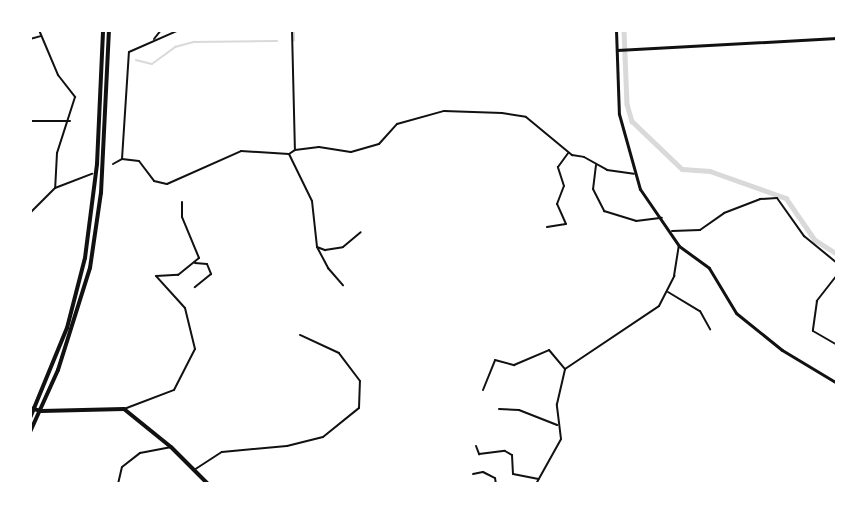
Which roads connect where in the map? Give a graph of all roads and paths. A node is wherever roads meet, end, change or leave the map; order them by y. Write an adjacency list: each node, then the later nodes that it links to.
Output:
1 (39, 30): 8 (street)
2 (103, 30): 47 (main road)
3 (109, 30): 49 (main road)
4 (161, 30): 11 (street)
5 (179, 30): 11 (street)
6 (292, 30): 15 (street)
7 (616, 30): 12 (street)
8 (41, 36): 10 (street); 14 (street)
9 (837, 38): 12 (street)
10 (30, 39)
11 (154, 39): 18 (street)
12 (619, 50): 22 (street)
13 (30, 121): 14 (street)
14 (70, 121): 23 (street)
15 (295, 150): 16 (street); 17 (street)
16 (568, 153): 20 (street); 27 (street)
17 (289, 154): 18 (street); 31 (street)
18 (122, 159): 19 (street)
19 (113, 164)
20 (596, 165): 22 (street); 26 (street)
21 (92, 174): 23 (street)
22 (634, 174): 26 (street)
23 (55, 188): 25 (street)
24 (182, 202): 32 (street)
25 (30, 213)
26 (662, 218): 28 (street)
27 (547, 227)
28 (672, 231): 30 (street); 33 (street)
29 (361, 232): 31 (street)
30 (679, 246): 37 (street); 42 (street)
31 (317, 247): 35 (street)
32 (195, 263): 36 (street); 45 (street)
33 (837, 263)
34 (837, 275): 40 (street)
35 (343, 285)
36 (195, 287)
37 (668, 292): 38 (street); 41 (street)
38 (710, 329)
39 (300, 335): 52 (street)
40 (837, 345)
41 (565, 369): 43 (street); 48 (street)
42 (837, 383)
43 (483, 390)
44 (30, 408): 45 (main road)
45 (124, 409): 51 (main road)
46 (499, 409): 48 (street)
47 (30, 418)
48 (557, 425): 54 (street)
49 (30, 432)
50 (476, 446): 54 (street)
51 (171, 447): 52 (main road); 55 (street)
52 (194, 470): 56 (main road)
53 (473, 474): 57 (street)
54 (539, 479): 58 (street)
55 (118, 484)
56 (208, 484)
57 (496, 484)
58 (536, 484)

